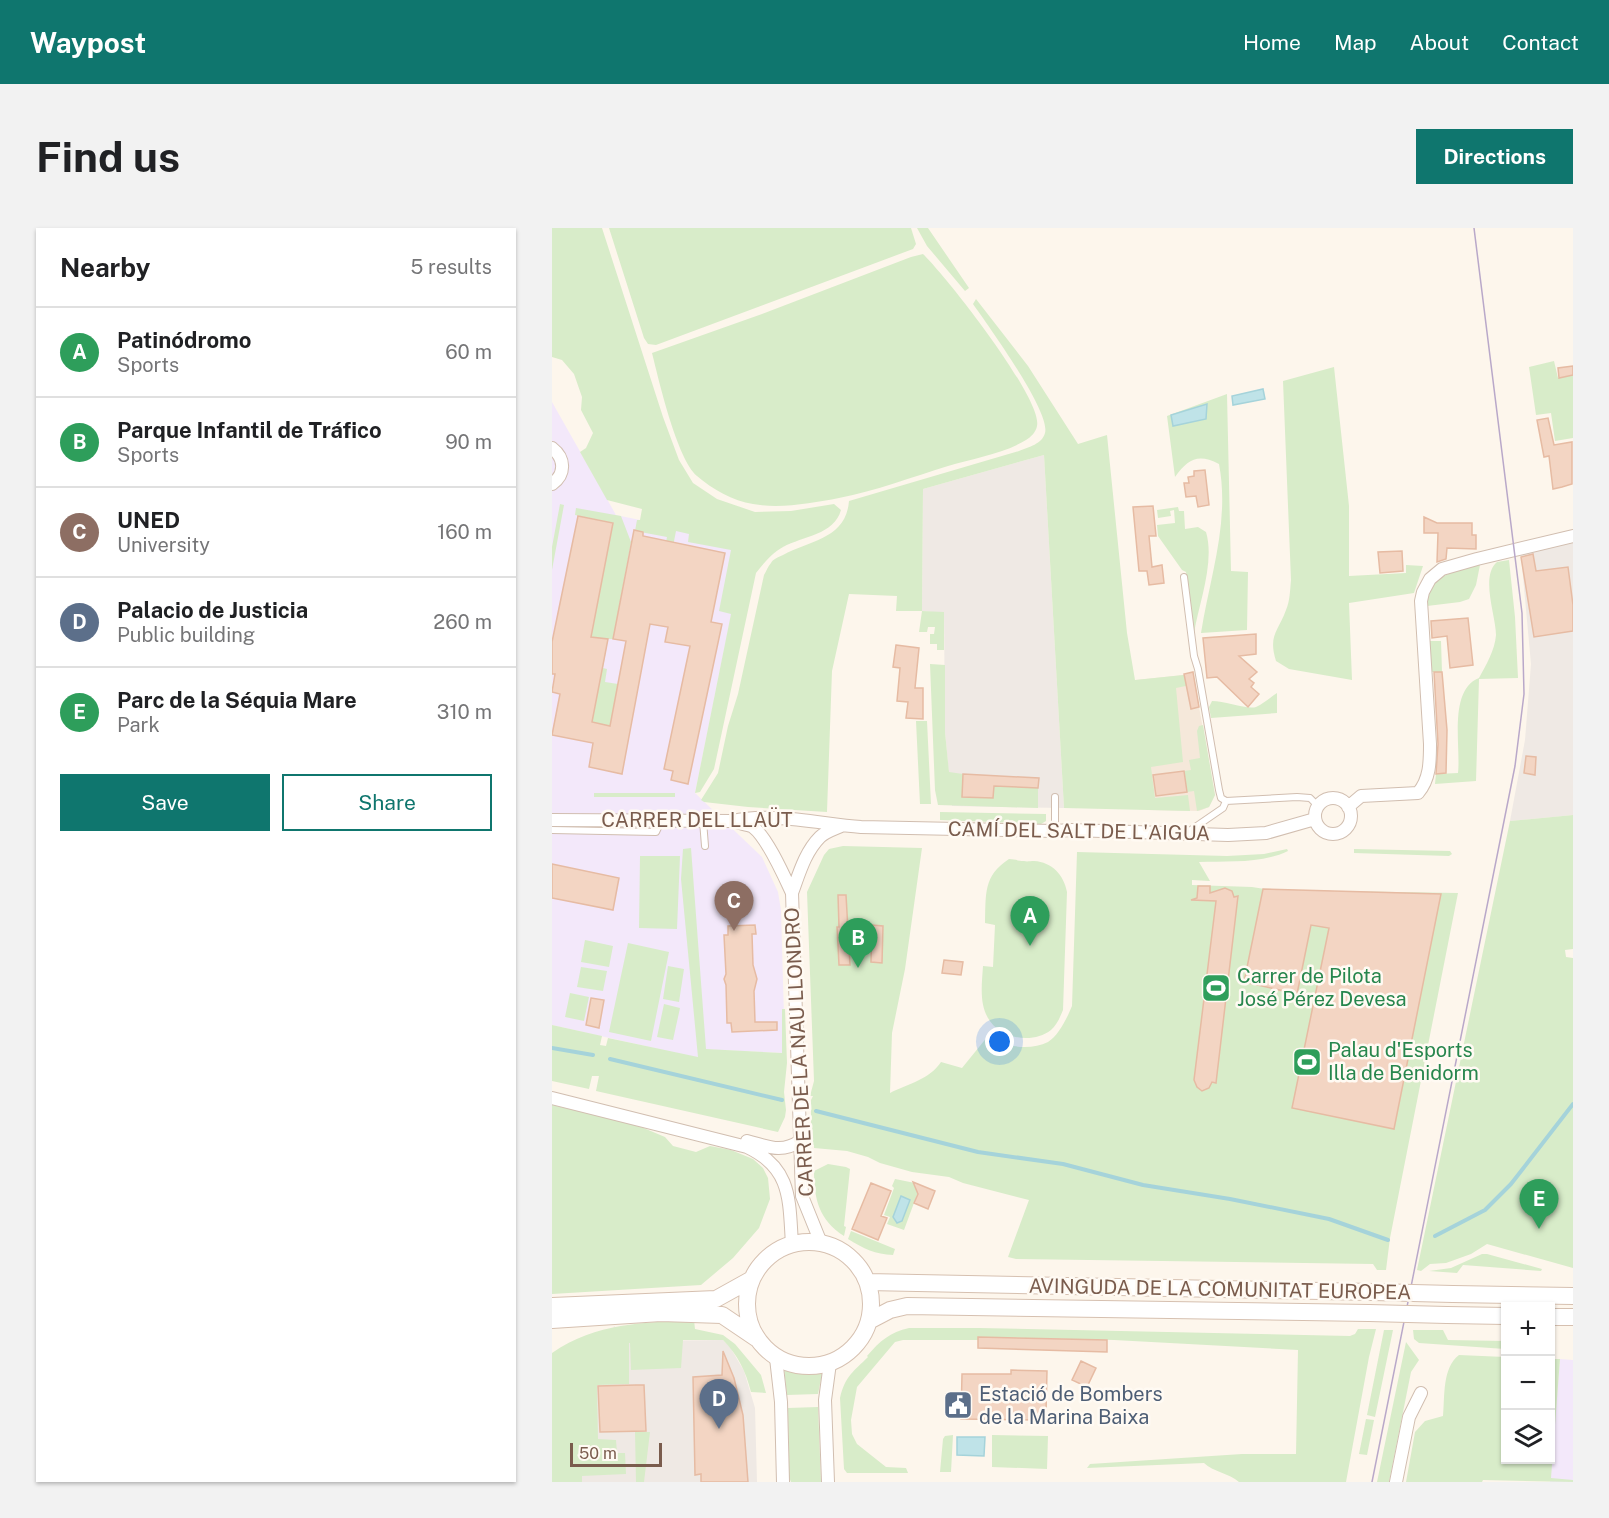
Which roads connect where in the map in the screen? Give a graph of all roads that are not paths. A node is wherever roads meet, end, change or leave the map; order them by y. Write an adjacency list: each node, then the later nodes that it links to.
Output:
1 (552, 448): 2 (street)
2 (552, 484)
3 (1573, 536): 8 (street)
4 (1184, 577): 6 (lane)
5 (1055, 797): 16 (lane)
6 (1226, 801): 7 (lane); 17 (lane)
7 (1318, 806): 8 (street); 9 (street)
8 (1348, 807): 9 (street)
9 (1315, 819): 17 (street, CAMÍ DEL SALT DE L'AIGUA)
10 (552, 820): 11 (street, CARRER DEL LLAÜT)
11 (662, 820): 12 (street, CARRER DEL LLAÜT); 15 (lane)
12 (702, 821): 13 (street, CARRER DEL LLAÜT); 18 (lane)
13 (732, 821): 14 (street, CARRER DEL LLAÜT); 19 (street, CARRER DE LA NAU LLONDRO)
14 (841, 826): 16 (street, CAMÍ DEL SALT DE L'AIGUA); 19 (street, CARRER DE LA NAU LLONDRO)
15 (552, 830)
16 (1055, 831): 17 (street, CAMÍ DEL SALT DE L'AIGUA)
17 (1185, 834)
18 (705, 846)
19 (792, 893): 22 (street, CARRER DE LA NAU LLONDRO)
20 (552, 1098): 21 (street)
21 (684, 1131): 22 (street); 24 (street)
22 (800, 1141): 23 (street, CARRER DE LA NAU LLONDRO)
23 (821, 1243): 24 (main road); 26 (main road)
24 (792, 1244): 25 (main road)
25 (752, 1279): 28 (main road); 34 (main road)
26 (867, 1282): 27 (main road, AVINGUDA DE LA COMUNITAT EUROPEA, bridge); 33 (main road)
27 (1573, 1296)
28 (552, 1306)
29 (1501, 1316): 33 (main road, AVINGUDA DE LA COMUNITAT EUROPEA, bridge)
30 (1555, 1317): 31 (main road)
31 (1573, 1317)
32 (552, 1320): 34 (main road)
33 (869, 1321): 36 (main road)
34 (756, 1338): 35 (main road)
35 (776, 1358): 36 (main road); 38 (street)
36 (830, 1363): 39 (street)
37 (1421, 1393): 40 (street)
38 (783, 1482)
39 (828, 1482)
40 (1396, 1482)

